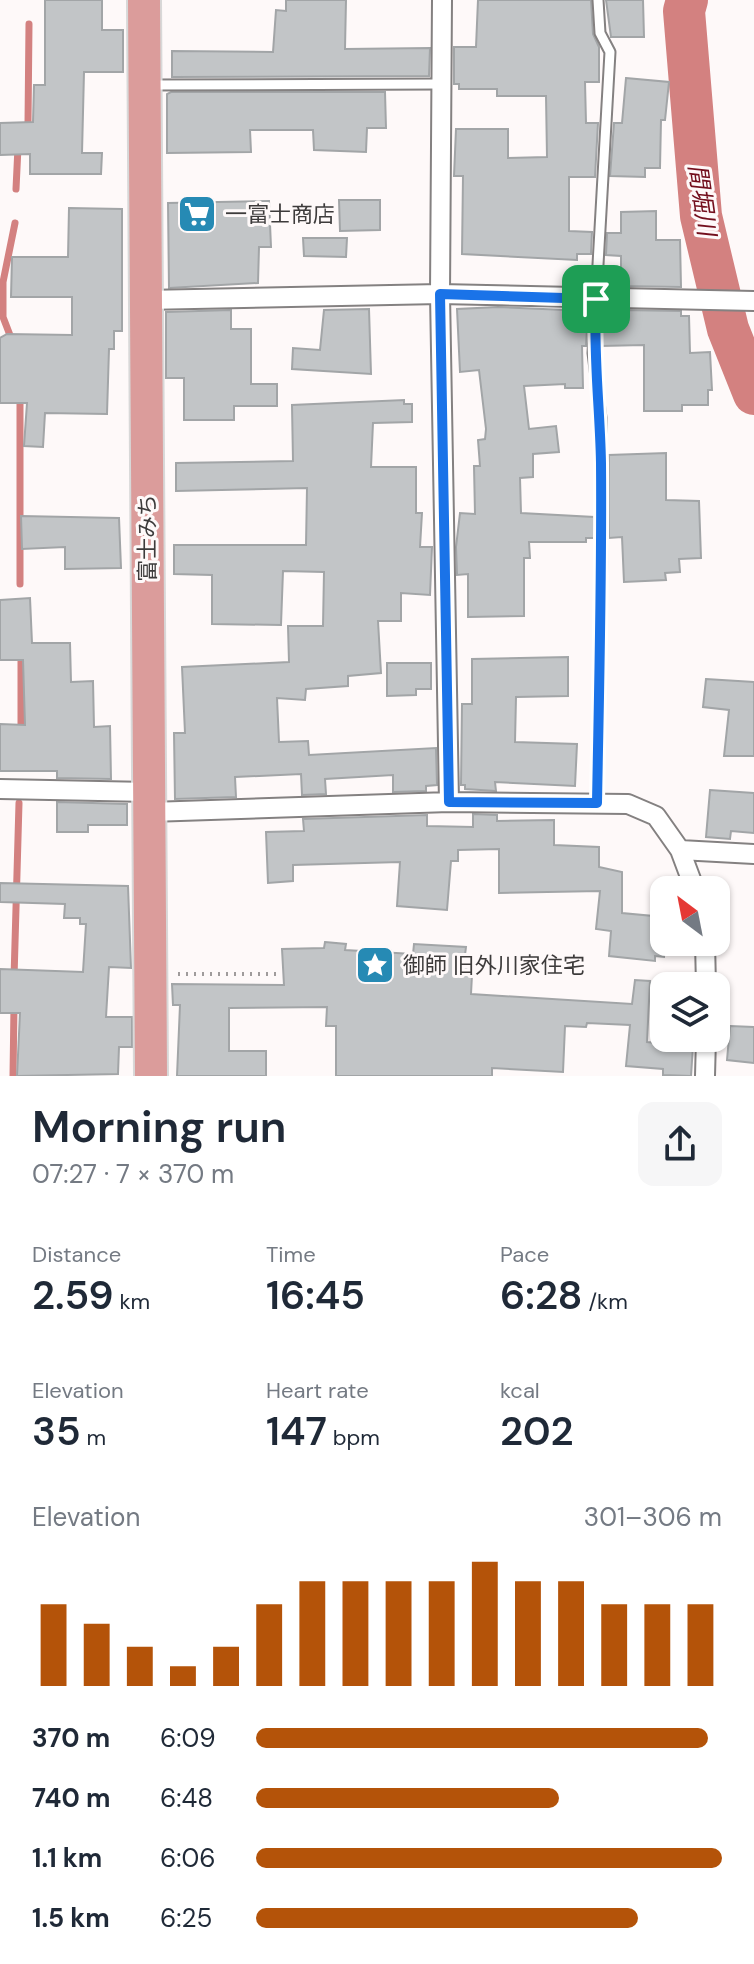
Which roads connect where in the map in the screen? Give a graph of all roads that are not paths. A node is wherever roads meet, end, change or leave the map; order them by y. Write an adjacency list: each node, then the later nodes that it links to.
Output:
1 (144, 0): 4 (highway, 富士みち)
2 (442, 0): 5 (street)
3 (598, 0): 7 (lane)
4 (145, 84): 5 (lane); 8 (highway, 富士みち)
5 (441, 84): 6 (street)
6 (440, 294): 7 (street); 8 (street); 12 (street)
7 (596, 299): 9 (street); 13 (lane)
8 (145, 300): 11 (highway, 富士みち)
9 (754, 301)
10 (0, 789): 11 (street)
11 (150, 802): 12 (street); 18 (highway, 富士みち)
12 (449, 802): 13 (street)
13 (597, 803): 14 (street)
14 (680, 850): 15 (street); 16 (street)
15 (754, 854)
16 (690, 876)
17 (706, 1052): 19 (street)
18 (151, 1076)
19 (705, 1076)

